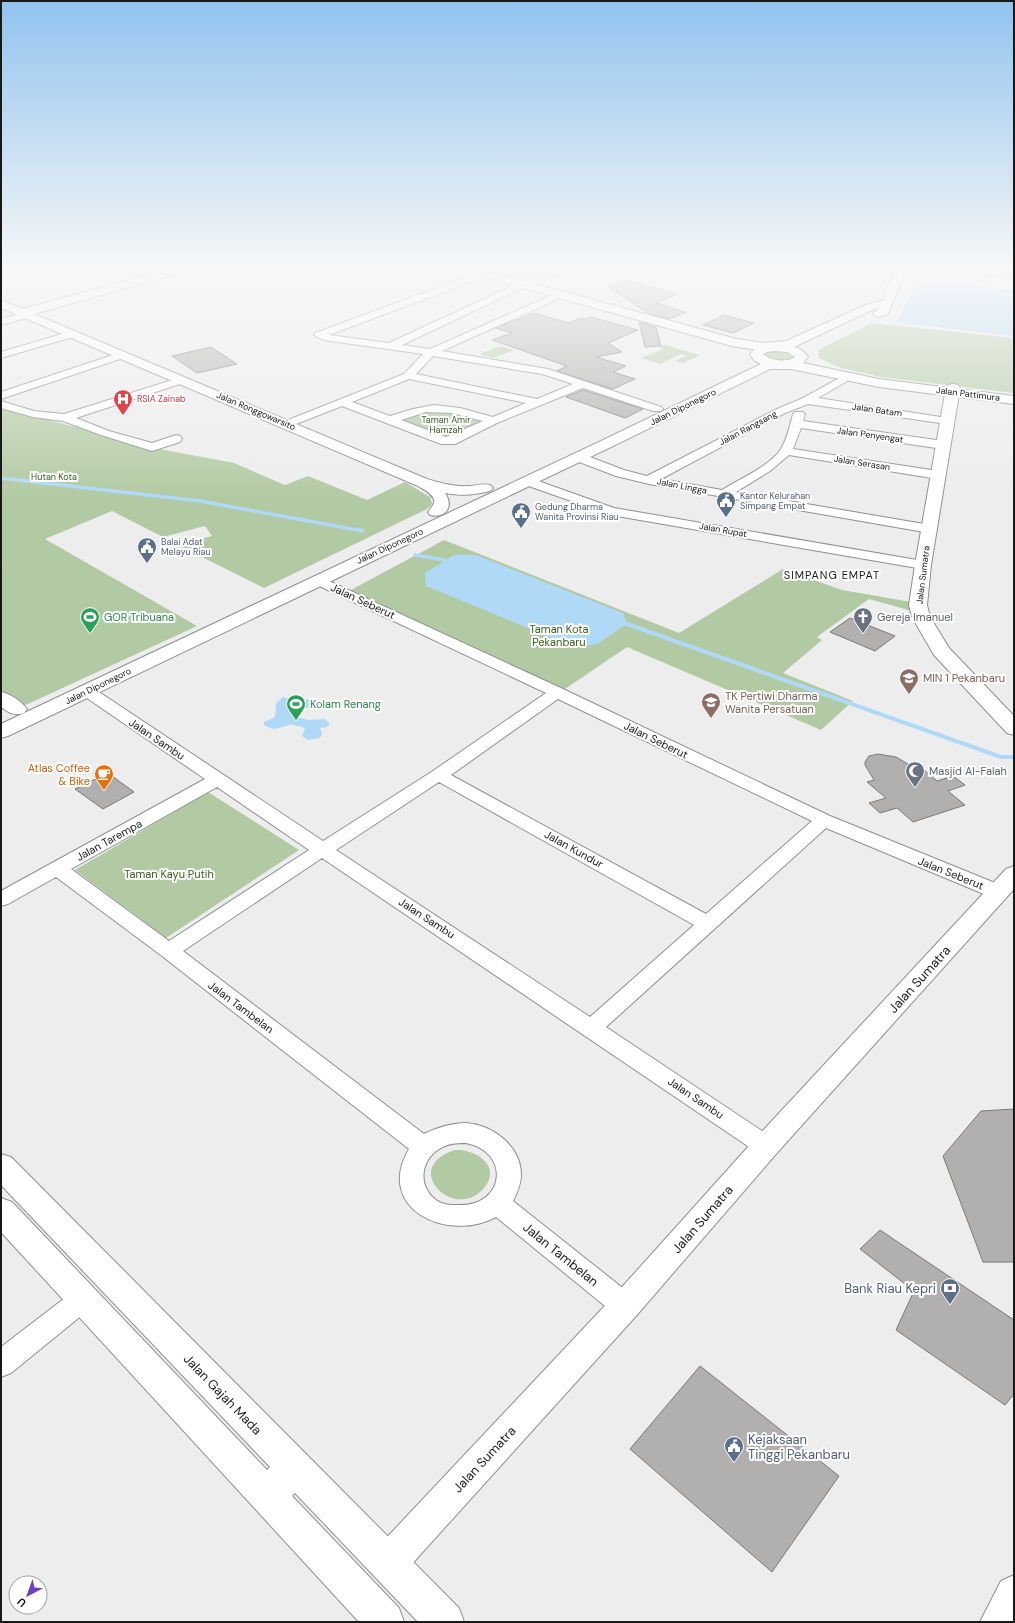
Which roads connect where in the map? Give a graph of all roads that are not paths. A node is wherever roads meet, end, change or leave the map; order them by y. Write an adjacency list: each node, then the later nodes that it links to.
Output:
1 (36, 345): 14 (street)
2 (98, 345): 15 (main road, Jalan Ronggowarsito)
3 (381, 345): 10 (street)
4 (394, 345): 10 (street)
5 (448, 345): 12 (street)
6 (726, 345): 16 (main road)
7 (750, 345): 11 (main road)
8 (785, 345): 11 (main road)
9 (814, 345): 13 (main road)
10 (391, 346): 12 (street)
11 (772, 348): 13 (main road, Jalan Pattimura); 16 (main road, Jalan Diponegoro)
12 (432, 352): 18 (street); 21 (street)
13 (801, 354): 17 (main road, Jalan Diponegoro); 22 (main road, Jalan Pattimura)
14 (1, 355)
15 (122, 355): 20 (main road, Jalan Ronggowarsito); 24 (street)
16 (757, 357): 17 (main road); 30 (main road, Jalan Diponegoro)
17 (780, 364): 19 (main road, Jalan Pattimura); 38 (main road, Jalan Diponegoro)
18 (408, 376): 26 (street); 27 (street)
19 (847, 377): 22 (main road, Jalan Pattimura); 28 (street, Jalan Rangsang)
20 (182, 380): 31 (street); 35 (main road, Jalan Ronggowarsito)
21 (583, 384): 27 (street); 30 (street)
22 (953, 390): 23 (main road, Jalan Pattimura); 25 (main road, Jalan Pattimura); 34 (main road, Jalan Sumatra)
23 (1014, 395)
24 (1, 396)
25 (1014, 400)
26 (342, 402): 32 (street); 35 (street)
27 (537, 402): 33 (street)
28 (804, 402): 34 (street, Jalan Batam); 36 (street); 43 (street, Jalan Rangsang)
29 (1, 404): 31 (street)
30 (657, 409): 38 (main road, Jalan Diponegoro)
31 (65, 418): 37 (street)
32 (391, 420): 33 (street); 33 (street)
33 (493, 421)
34 (947, 421): 39 (main road, Jalan Sumatra)
35 (287, 424): 45 (main road, Jalan Ronggowarsito)
36 (797, 424): 39 (street, Jalan Penyengat); 40 (street)
37 (176, 439)
38 (599, 442): 41 (main road, Jalan Diponegoro); 46 (main road, Jalan Diponegoro)
39 (943, 445): 42 (main road, Jalan Sumatra)
40 (786, 451): 42 (street, Jalan Serasan); 47 (street)
41 (578, 457): 43 (street, Jalan Lingga); 44 (main road, Jalan Diponegoro)
42 (938, 475): 49 (main road, Jalan Sumatra)
43 (649, 480): 47 (street, Jalan Lingga)
44 (527, 481): 50 (street, Jalan Rupat); 51 (main road, Jalan Diponegoro)
45 (422, 482): 46 (main road, Jalan Ronggowarsito); 48 (main road, Jalan Ronggowarsito)
46 (485, 488): 48 (main road, Jalan Diponegoro)
47 (724, 494): 49 (street, Jalan Lingga)
48 (436, 512): 52 (main road, Jalan Diponegoro)
49 (930, 528): 50 (main road, Jalan Sumatra)
50 (923, 565): 57 (main road, Jalan Sumatra)
51 (318, 580): 52 (main road, Jalan Diponegoro); 54 (street, Jalan Seberut)
52 (166, 647): 53 (main road, Jalan Diponegoro); 56 (main road, Jalan Diponegoro)
53 (87, 691): 58 (main road, Jalan Diponegoro); 60 (street, Jalan Sambu)
54 (557, 692): 59 (street); 61 (street, Jalan Seberut)
55 (1, 698): 56 (main road)
56 (9, 713)
57 (1014, 730)
58 (1, 732)
59 (439, 775): 62 (street); 66 (street, Jalan Kundur)
60 (217, 780): 62 (street, Jalan Sambu); 63 (street, Jalan Tarempa)
61 (824, 820): 64 (street, Jalan Seberut); 66 (street)
62 (322, 850): 67 (street); 68 (street, Jalan Sambu)
63 (58, 869): 65 (street, Jalan Tarempa); 67 (street, Jalan Tambelan)
64 (1006, 883): 69 (main road, Jalan Sumatra)
65 (1, 899)
66 (708, 924): 68 (street)
67 (169, 951): 70 (street, Jalan Tambelan)
68 (592, 1027): 69 (street, Jalan Sambu)
69 (766, 1146): 76 (main road, Jalan Sumatra)
70 (424, 1147): 72 (street); 72 (street)
71 (1, 1166): 74 (main road, Jalan Gajah Mada)
72 (497, 1203): 76 (street, Jalan Tambelan)
73 (1, 1212): 75 (main road)
74 (110, 1277): 75 (main road); 78 (main road, Jalan Gajah Mada)
75 (83, 1299): 77 (street); 79 (main road)
76 (625, 1306): 80 (main road, Jalan Sumatra)
77 (1, 1364)
78 (295, 1468): 79 (main road); 80 (main road, Jalan Gajah Mada)
79 (268, 1495): 82 (main road)
80 (388, 1563): 83 (main road, Jalan Gajah Mada)
81 (1014, 1594): 84 (main road)
82 (385, 1622)
83 (445, 1622)
84 (999, 1622)

